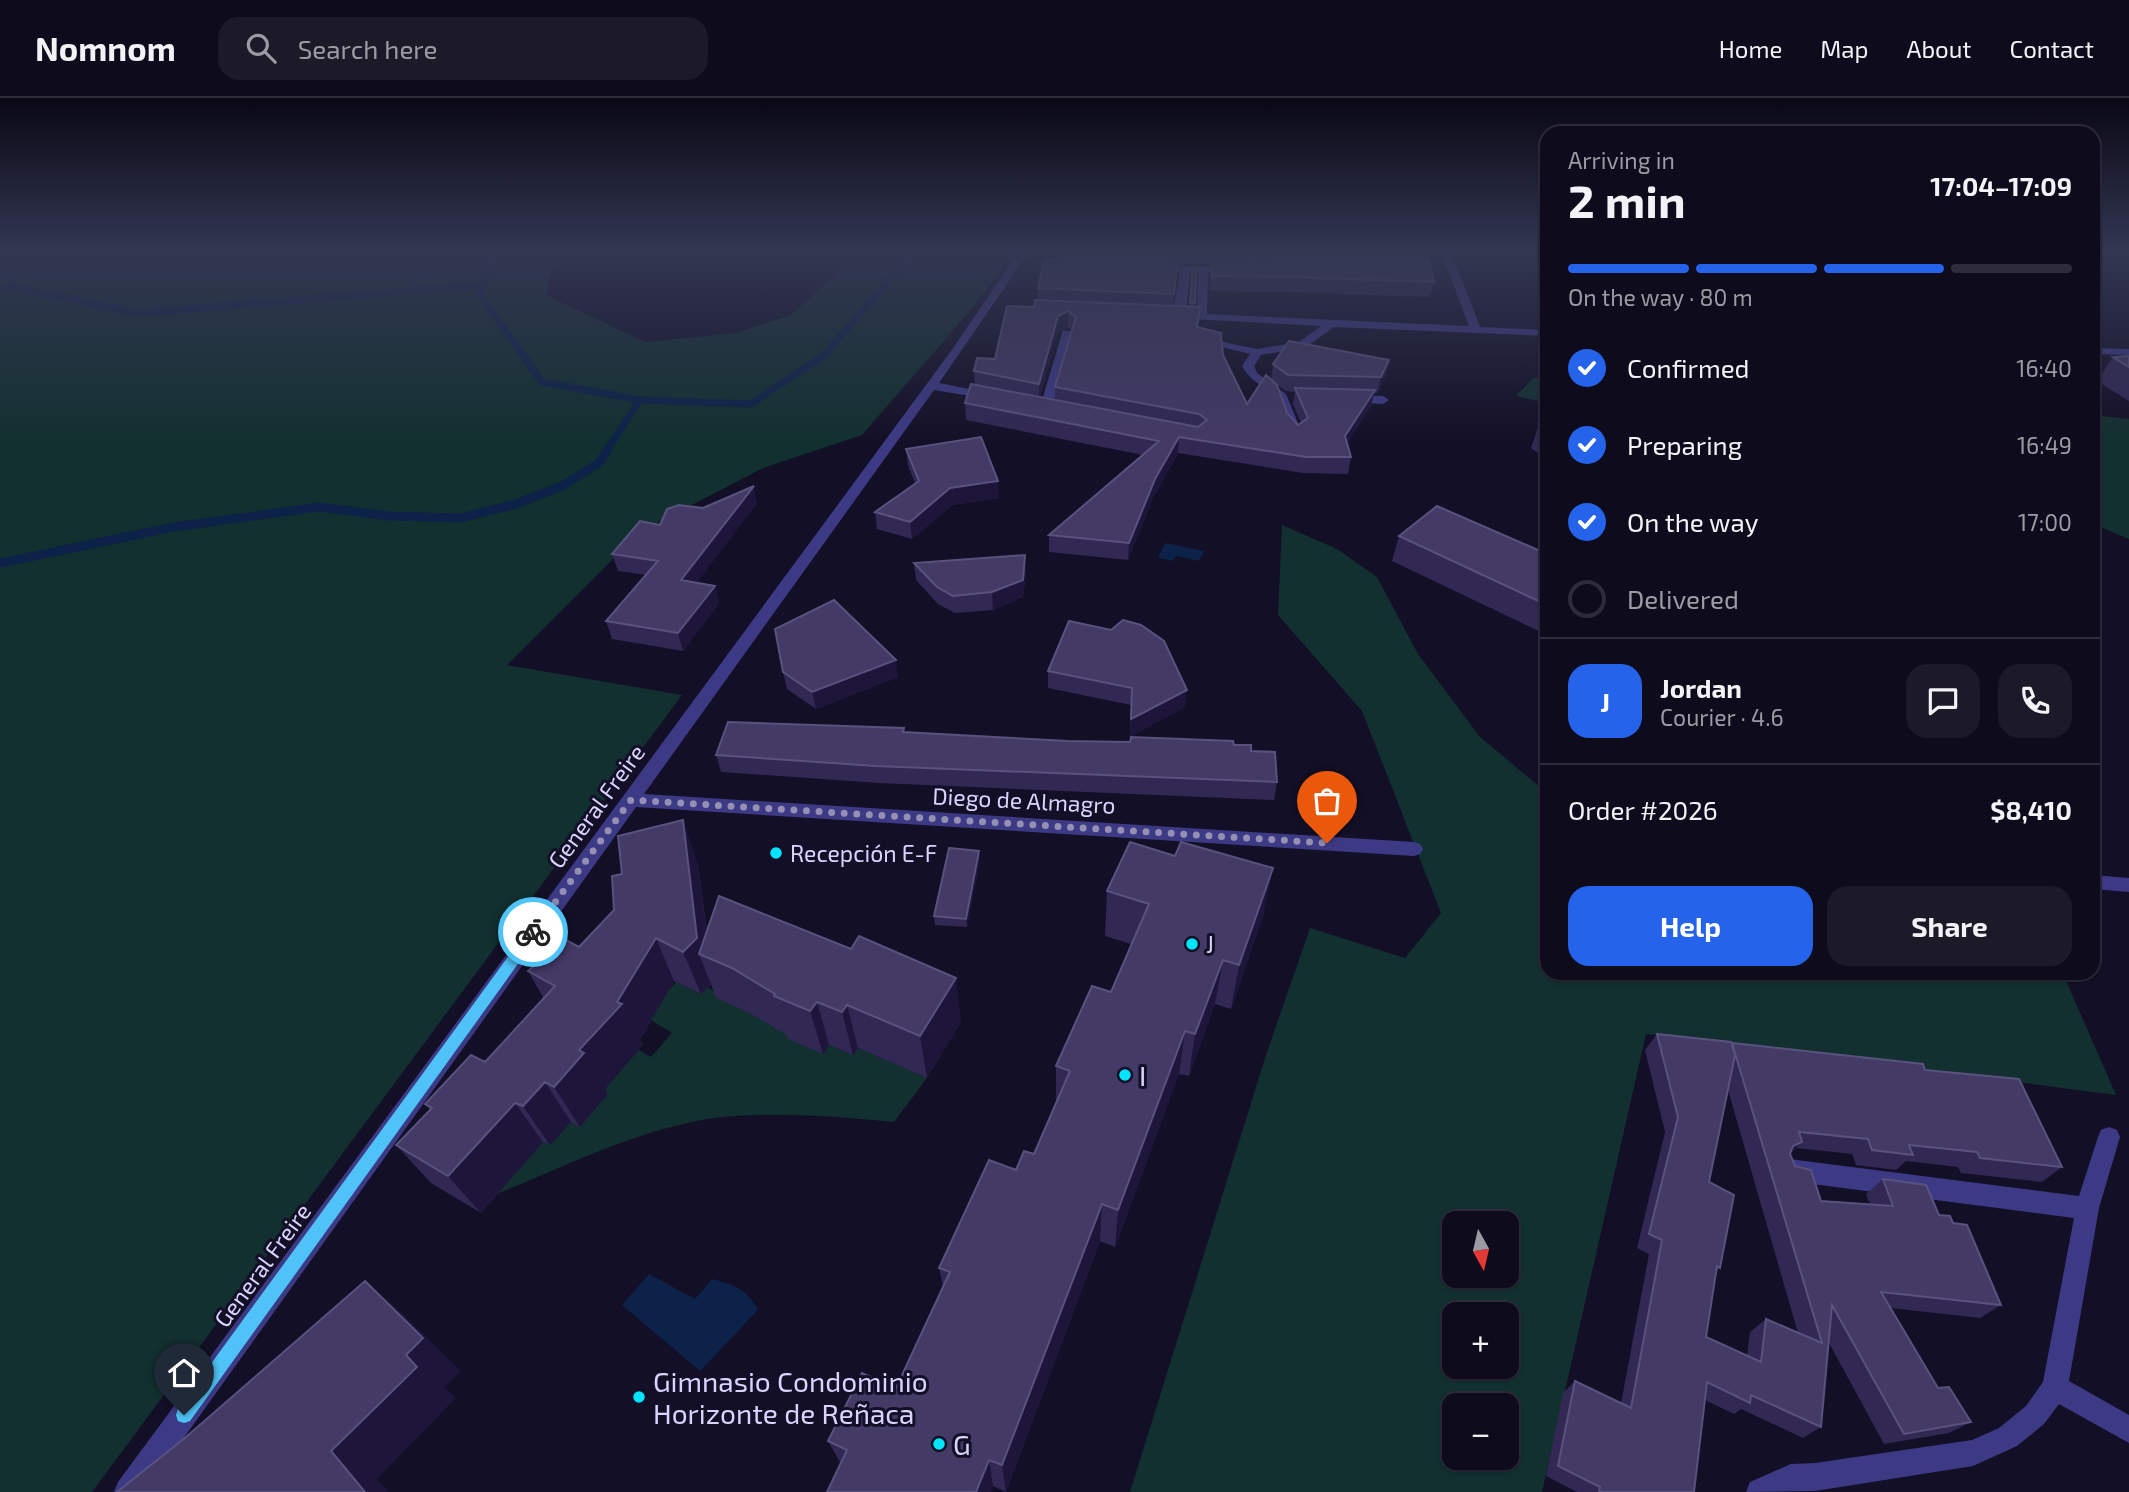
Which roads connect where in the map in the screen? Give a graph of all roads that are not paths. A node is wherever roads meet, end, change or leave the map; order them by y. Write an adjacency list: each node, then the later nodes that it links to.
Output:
1 (988, 314): 14 (street, General Freire)
2 (1470, 314): 7 (street)
3 (1167, 315): 4 (street)
4 (1180, 316): 5 (street)
5 (1202, 317): 6 (street)
6 (1332, 323): 7 (street); 12 (street)
7 (1476, 330): 9 (street)
8 (1067, 332): 20 (street)
9 (1540, 333)
10 (1204, 341): 12 (street)
11 (2100, 351): 13 (street)
12 (1257, 352): 15 (street)
13 (2129, 352)
14 (929, 385): 18 (street); 22 (street, General Freire)
15 (1282, 397): 16 (street); 21 (street)
16 (1296, 397)
17 (1336, 398): 19 (street)
18 (1010, 400)
19 (1383, 400)
20 (1060, 410)
21 (1297, 435)
22 (631, 800): 23 (street, Diego de Almagro); 31 (street, General Freire)
23 (1414, 849)
24 (2100, 883): 25 (street)
25 (2129, 885)
26 (2109, 1137): 28 (street)
27 (1789, 1170): 28 (street)
28 (2087, 1208): 29 (street)
29 (2055, 1387): 30 (street); 32 (street)
30 (2129, 1430)
31 (128, 1492)
32 (1760, 1492)

